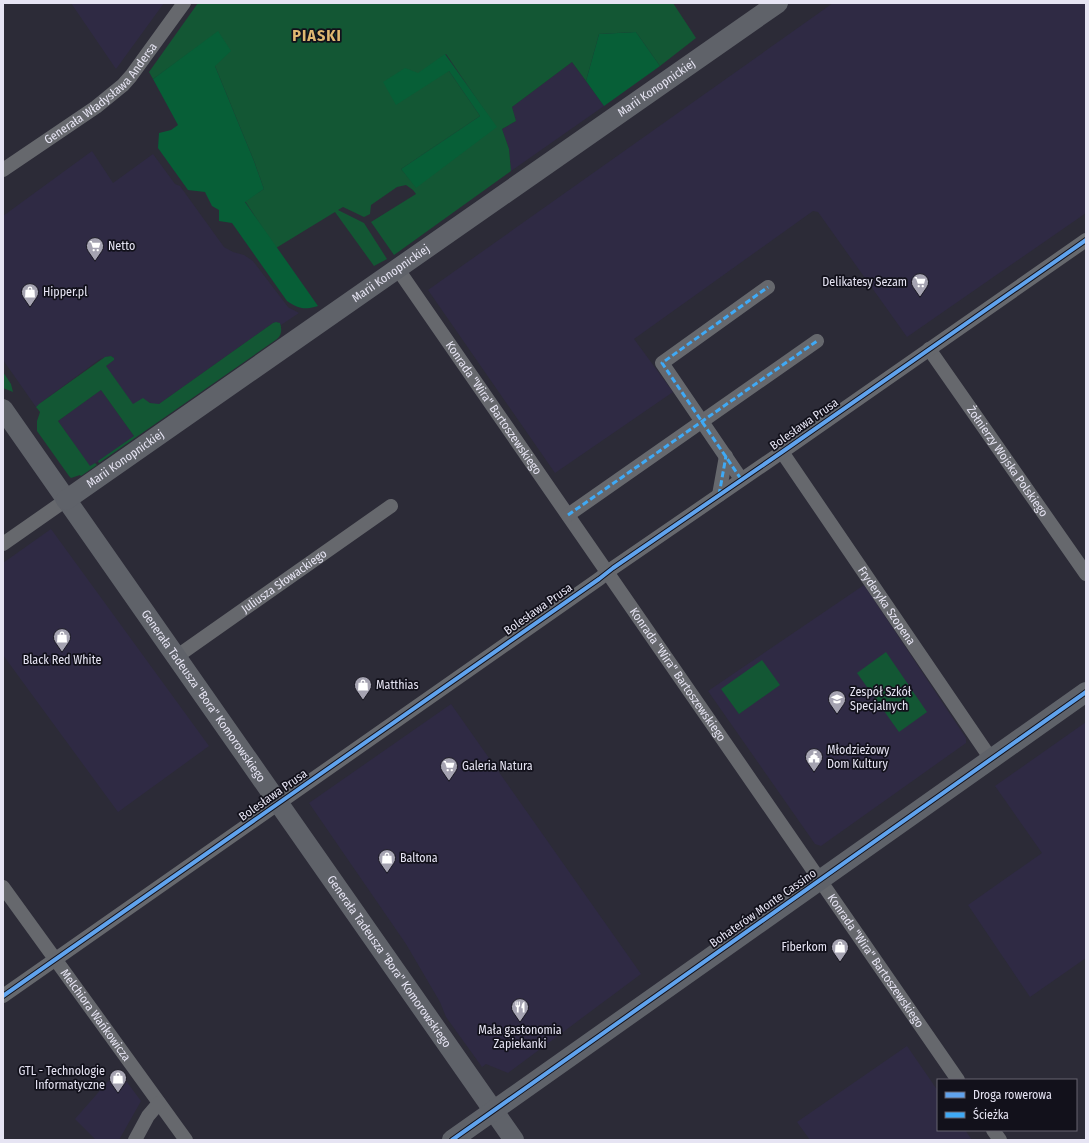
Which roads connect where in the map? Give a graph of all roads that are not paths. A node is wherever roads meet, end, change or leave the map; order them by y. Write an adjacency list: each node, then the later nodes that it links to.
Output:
1 (184, 3): 3 (street, Generała Władysława Andersa)
2 (778, 3): 5 (street, Marii Konopnickiej)
3 (3, 170)
4 (1086, 240): 8 (street, Bolesława Prusa)
5 (397, 268): 15 (street, Marii Konopnickiej); 17 (street, Konrada "Wira" Bartoszewskiego)
6 (768, 287): 10 (street)
7 (817, 341): 10 (street)
8 (929, 349): 11 (street, Bolesława Prusa); 20 (street, Żołnierzy Wojska Polskiego)
9 (3, 409): 15 (street, Generała Tadeusza "Bora" Komorowskiego)
10 (702, 421): 12 (street); 17 (street)
11 (782, 452): 13 (street, Bolesława Prusa); 23 (street, Fryderyka Szopena)
12 (726, 456): 13 (street); 14 (street)
13 (742, 479): 14 (street, Bolesława Prusa)
14 (719, 495): 19 (street, Bolesława Prusa)
15 (66, 500): 18 (street, Marii Konopnickiej); 21 (street, Generała Tadeusza "Bora" Komorowskiego)
16 (392, 506): 21 (street, Juliusza Słowackiego)
17 (568, 515): 19 (street, Konrada "Wira" Bartoszewskiego)
18 (3, 544)
19 (607, 572): 24 (street, Bolesława Prusa); 25 (street, Konrada "Wira" Bartoszewskiego)
20 (1086, 574)
21 (176, 656): 24 (street, Generała Tadeusza "Bora" Komorowskiego)
22 (1086, 692): 23 (street, Bohaterów Monte Cassino)
23 (991, 759): 25 (street, Bohaterów Monte Cassino)
24 (278, 803): 27 (street, Bolesława Prusa); 31 (street, Generała Tadeusza "Bora" Komorowskiego)
25 (819, 880): 29 (street, Konrada "Wira" Bartoszewskiego); 31 (street, Bohaterów Monte Cassino)
26 (3, 888): 27 (street, Melchiora Wańkowicza)
27 (56, 959): 28 (street, Bolesława Prusa); 30 (street, Melchiora Wańkowicza)
28 (3, 996)
29 (957, 1079)
30 (159, 1103): 33 (street); 34 (street, Melchiora Wańkowicza)
31 (493, 1111): 35 (street, Bohaterów Monte Cassino); 36 (street, Generała Tadeusza "Bora" Komorowskiego)
32 (994, 1131): 37 (street)
33 (135, 1140)
34 (186, 1140)
35 (452, 1140)
36 (514, 1140)
37 (1000, 1140)

